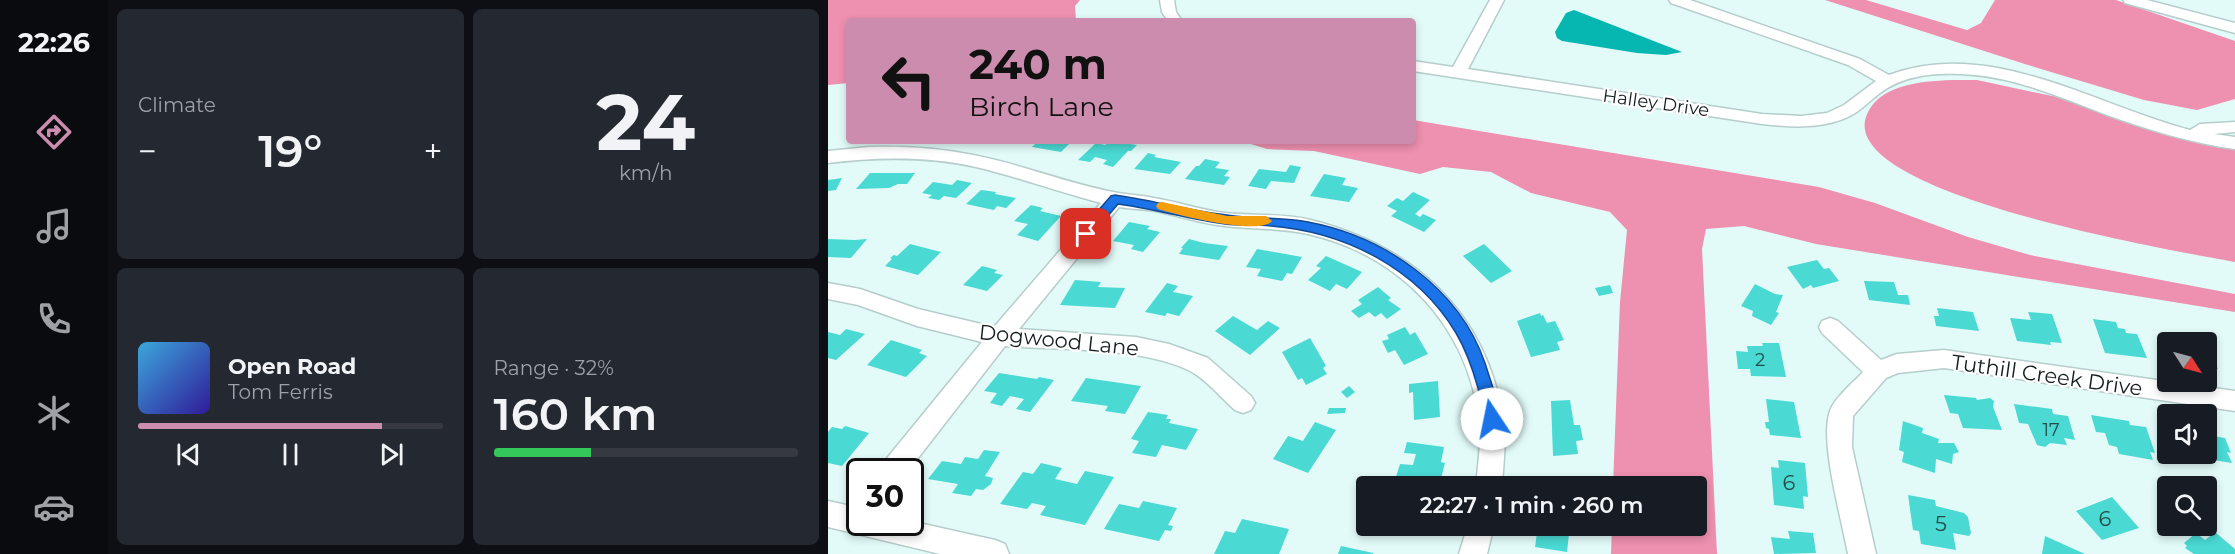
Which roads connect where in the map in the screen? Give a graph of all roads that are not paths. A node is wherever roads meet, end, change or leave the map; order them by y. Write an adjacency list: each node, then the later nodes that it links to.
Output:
1 (1167, 0): 5 (street)
2 (1496, 0): 8 (street)
3 (1676, 0): 9 (street)
4 (2130, 0): 6 (street)
5 (1173, 18)
6 (2235, 28)
7 (1416, 66): 8 (street, Halley Drive)
8 (1458, 73): 9 (street, Halley Drive)
9 (1888, 81): 11 (street, Halley Drive)
10 (2235, 127): 11 (street, Halley Drive)
11 (2166, 128): 12 (street, Halley Drive)
12 (2235, 143)
13 (828, 157): 14 (street)
14 (1115, 199): 17 (street); 22 (street)
15 (828, 291): 17 (street, Dogwood Lane)
16 (1830, 327): 18 (street)
17 (999, 337): 20 (street, Dogwood Lane); 21 (street)
18 (1878, 371): 19 (street, Tuthill Creek Drive); 27 (street)
19 (2235, 401)
20 (1243, 403)
21 (902, 458)
22 (1489, 476)
23 (924, 536): 25 (street)
24 (1478, 536): 26 (street)
25 (995, 554)
26 (1473, 554)
27 (1862, 554)

